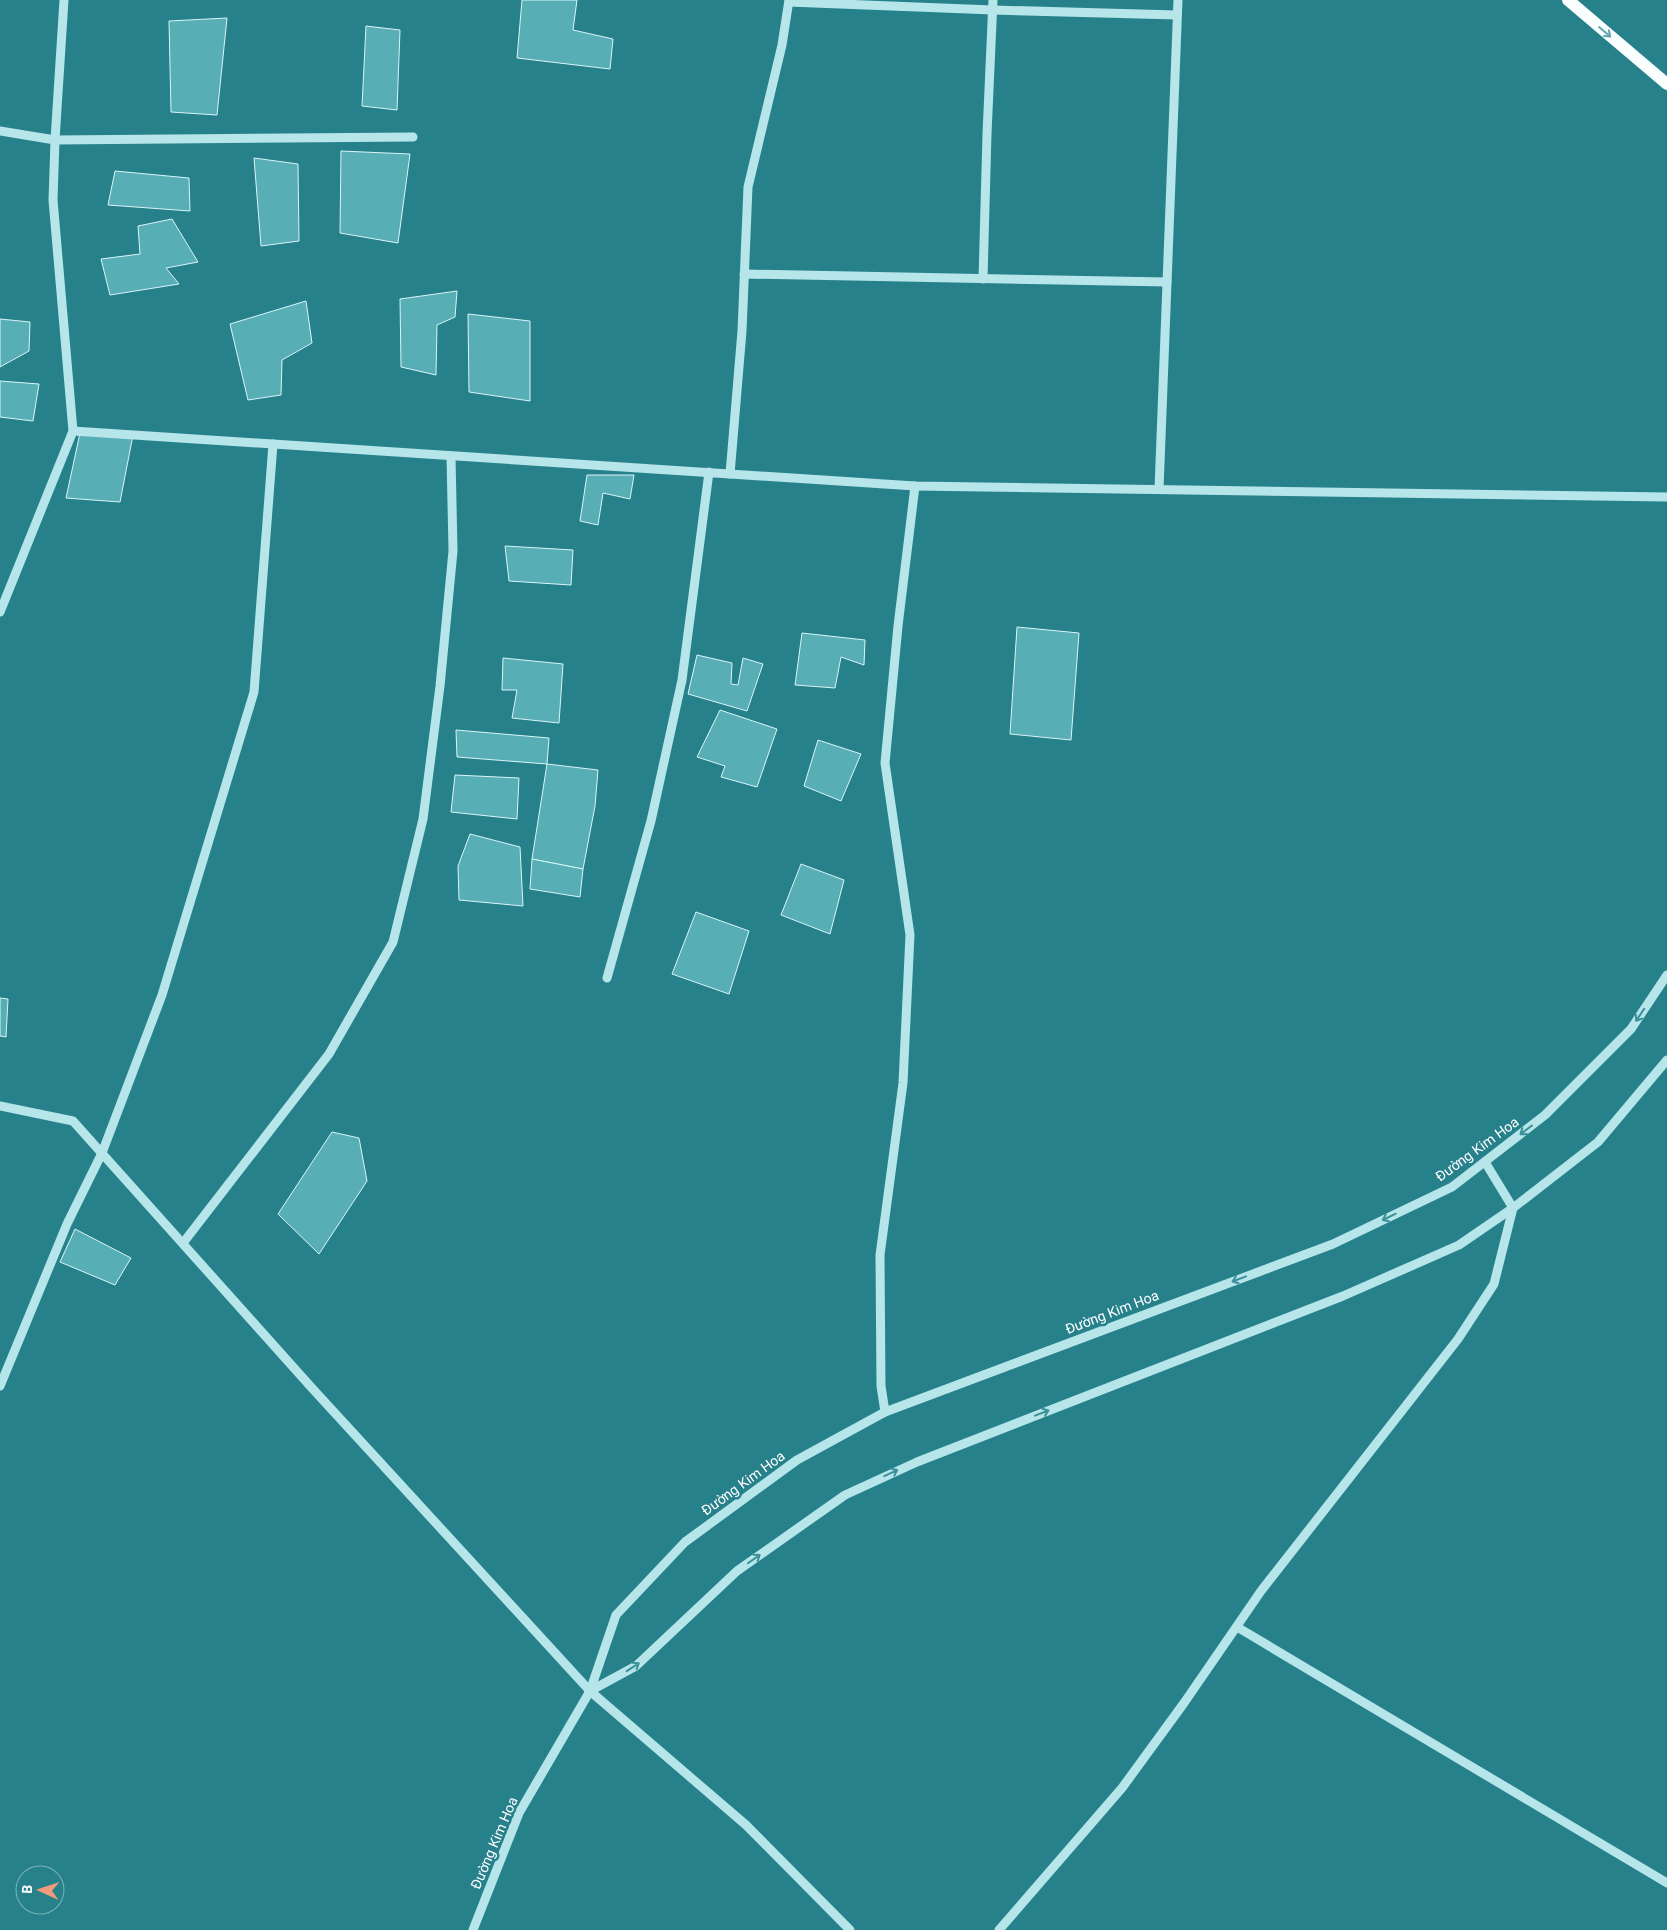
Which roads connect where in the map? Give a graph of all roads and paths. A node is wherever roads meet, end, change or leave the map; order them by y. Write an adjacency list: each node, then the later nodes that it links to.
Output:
1 (64, 0): 11 (street)
2 (993, 0): 6 (street)
3 (1178, 0): 7 (street)
4 (1568, 0): 8 (main road, one-way to 8)
5 (789, 1): 6 (street); 12 (street)
6 (993, 10): 7 (street); 13 (street)
7 (1177, 15): 14 (street)
8 (1667, 84)
9 (0, 131): 11 (street)
10 (413, 137): 11 (street)
11 (55, 140): 15 (street)
12 (744, 274): 13 (street); 19 (street)
13 (983, 279): 14 (street)
14 (1167, 282): 21 (street)
15 (73, 431): 16 (street); 23 (street)
16 (273, 444): 17 (street); 28 (street)
17 (451, 456): 18 (street); 31 (street)
18 (709, 472): 19 (street); 25 (street)
19 (730, 474): 20 (street)
20 (915, 486): 21 (street); 33 (street)
21 (1159, 489): 22 (street)
22 (1667, 496)
23 (0, 612)
24 (1667, 975): 29 (street, Đường Kim Hoa, one-way to 29)
25 (607, 978)
26 (1667, 1060): 30 (street)
27 (0, 1106): 28 (street)
28 (102, 1153): 31 (street); 32 (street)
29 (1485, 1162): 30 (street); 33 (street, Đường Kim Hoa, one-way to 33)
30 (1513, 1208): 34 (street); 35 (street, one-way to 30)
31 (183, 1244): 35 (street)
32 (0, 1386)
33 (885, 1412): 35 (street, Đường Kim Hoa)
34 (1237, 1627): 36 (street); 39 (street)
35 (590, 1690): 37 (street, Đường Kim Hoa); 38 (street)
36 (1667, 1883)
37 (473, 1930)
38 (850, 1930)
39 (999, 1930)

